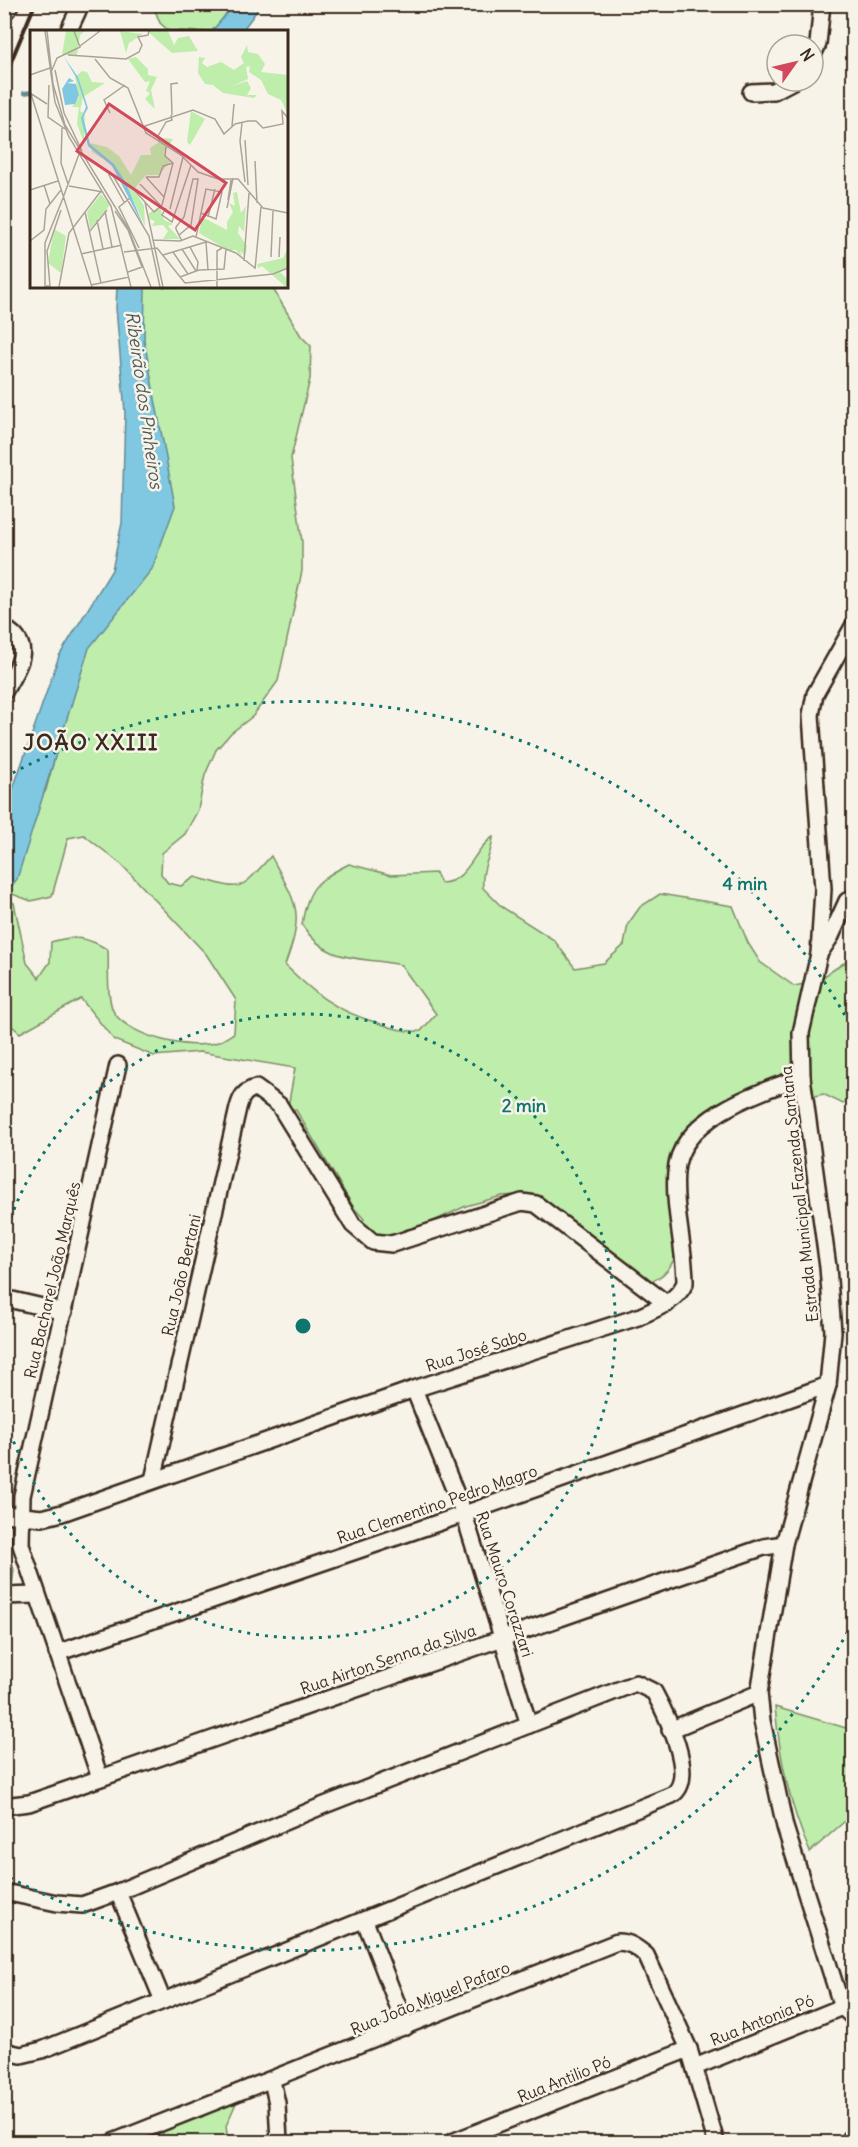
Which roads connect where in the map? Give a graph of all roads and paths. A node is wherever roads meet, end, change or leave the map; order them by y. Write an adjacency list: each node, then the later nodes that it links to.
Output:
1 (81, 4): 3 (street)
2 (822, 4): 4 (street)
3 (69, 30)
4 (819, 33)
5 (765, 91): 6 (street)
6 (751, 92)
7 (854, 625): 11 (street)
8 (4, 628): 9 (street)
9 (4, 692)
10 (854, 897): 11 (street)
11 (819, 954): 13 (street, Estrada Municipal Fazenda Santana)
12 (118, 1065): 16 (street, Rua Bacharel João Marquês)
13 (802, 1077): 15 (street, Rua José Sabo); 17 (street, Estrada Municipal Fazenda Santana)
14 (4, 1298): 16 (street)
15 (667, 1304): 18 (street, Rua José Sabo); 19 (street, Rua João Bertani)
16 (64, 1312): 22 (street, Rua Bacharel João Marquês)
17 (828, 1384): 21 (street, Rua Clementino Pedro Magro); 23 (street, Estrada Municipal Fazenda Santana)
18 (414, 1389): 19 (street, Rua José Sabo); 21 (street, Rua Mauro Corazzari)
19 (153, 1480): 22 (street, Rua José Sabo)
20 (4, 1514): 22 (street, Rua José Sabo)
21 (464, 1514): 26 (street, Rua Mauro Corazzari); 27 (street, Rua Clementino Pedro Magro)
22 (22, 1517): 24 (street, Rua Bacharel João Marquês)
23 (784, 1544): 26 (street, Rua Airton Senna da Silva); 28 (street, Estrada Municipal Fazenda Santana)
24 (37, 1595): 25 (street); 27 (street, Rua Bacharel João Marquês)
25 (4, 1596)
26 (503, 1638): 29 (street, Rua Mauro Corazzari); 31 (street, Rua Airton Senna da Silva)
27 (57, 1653): 31 (street, Rua Bacharel João Marquês)
28 (759, 1693): 30 (street); 37 (street, Estrada Municipal Fazenda Santana)
29 (529, 1725): 30 (street); 34 (street)
30 (670, 1730): 35 (street)
31 (100, 1778): 32 (street, Rua Airton Senna da Silva)
32 (4, 1806)
33 (4, 1892): 34 (street)
34 (118, 1892): 36 (street)
35 (365, 1921): 36 (street); 39 (street)
36 (163, 2001): 41 (street)
37 (842, 2007): 38 (street, Estrada Municipal Fazenda Santana); 42 (street, Rua Antonia Pó)
38 (854, 2018)
39 (406, 2027): 40 (street, Rua João Miguel Pafaro); 43 (street, Rua João Miguel Pafaro)
40 (689, 2049): 42 (street, Rua João Miguel Pafaro); 46 (street, Rua Antilio Pó)
41 (4, 2051)
42 (695, 2067): 47 (street, Rua João Miguel Pafaro)
43 (272, 2081): 44 (street, Rua João Miguel Pafaro); 45 (street)
44 (113, 2142)
45 (279, 2142)
46 (452, 2142)
47 (716, 2142)

